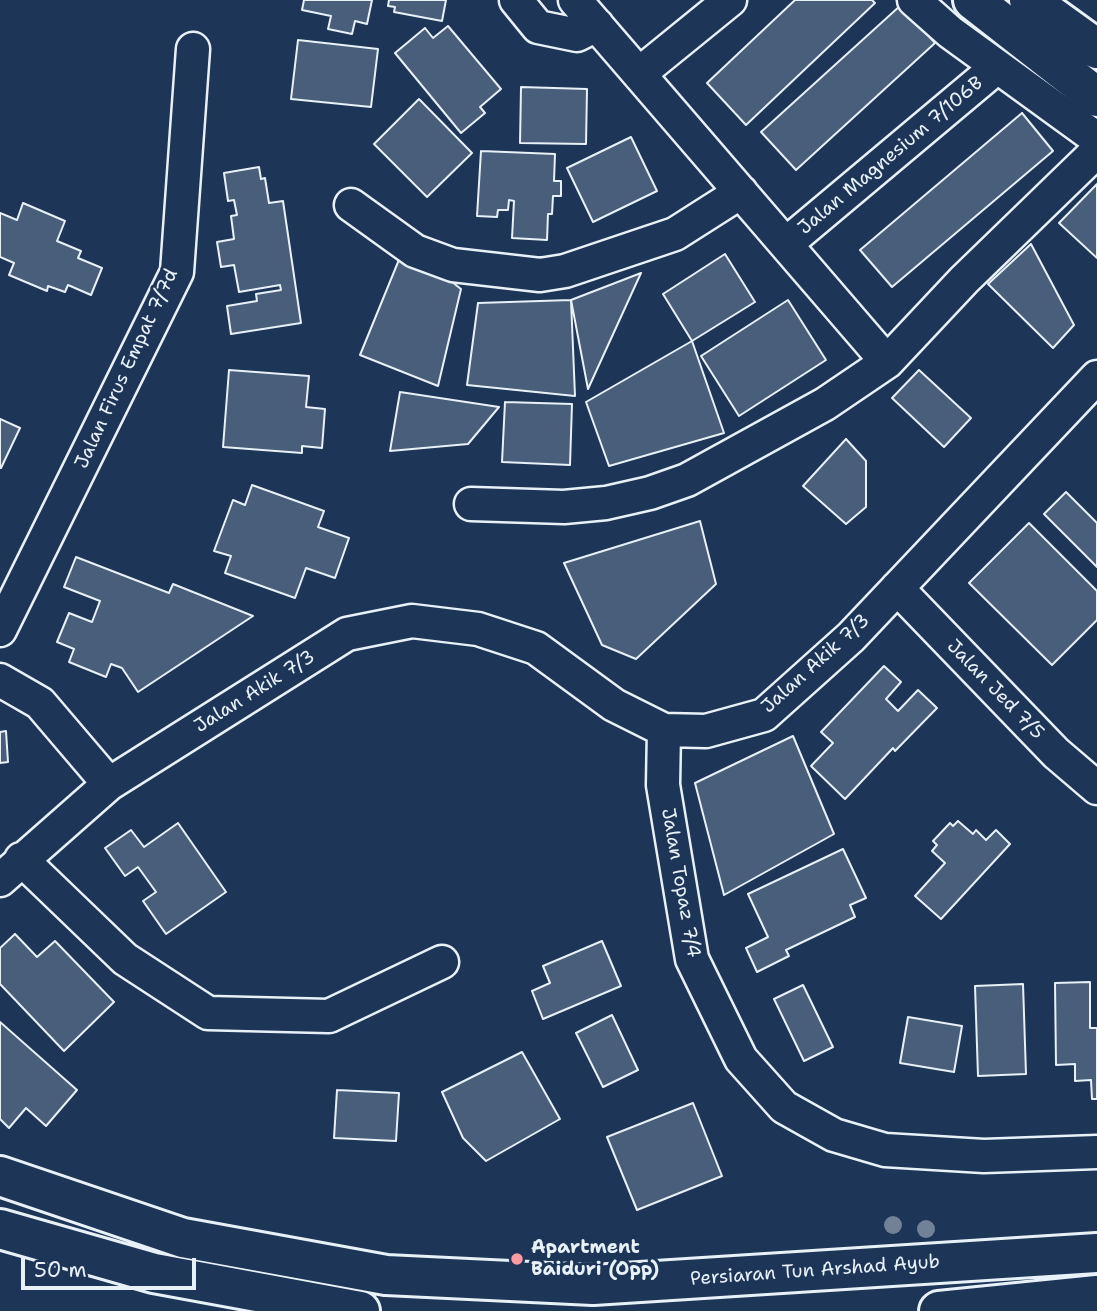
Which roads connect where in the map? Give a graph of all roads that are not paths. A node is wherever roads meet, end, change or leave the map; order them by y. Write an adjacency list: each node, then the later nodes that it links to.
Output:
1 (516, 0): 7 (street)
2 (575, 0): 7 (street)
3 (730, 0): 11 (street)
4 (914, 0): 10 (street)
5 (973, 0): 12 (main road)
6 (1029, 0): 9 (main road)
7 (597, 25): 11 (street)
8 (193, 49): 20 (street, Jalan Firus Empat 7/7d)
9 (1097, 49)
10 (997, 67): 15 (street, Jalan Magnesium 7/106B); 16 (street)
11 (639, 74): 13 (street)
12 (1097, 97)
13 (741, 192): 14 (street); 15 (street)
14 (351, 205)
15 (786, 244): 16 (street)
16 (887, 362): 18 (street)
17 (1097, 377): 19 (street, Jalan Akik 7/3)
18 (471, 504)
19 (897, 587): 22 (street, Jalan Akik 7/3); 24 (street, Jalan Jed 7/5)
20 (0, 631)
21 (0, 680): 23 (street)
22 (664, 730): 23 (street, Jalan Akik 7/3); 27 (street, Jalan Topaz 7/4)
23 (109, 784): 25 (street, Jalan Akik 7/3)
24 (1097, 788)
25 (11, 870): 26 (street)
26 (442, 962)
27 (1097, 1152)
28 (0, 1177): 30 (main road, Persiaran Tun Arshad Ayub)
29 (0, 1229): 32 (main road)
30 (1097, 1253)
31 (1097, 1295): 33 (main road)
32 (360, 1311)
33 (939, 1311)

